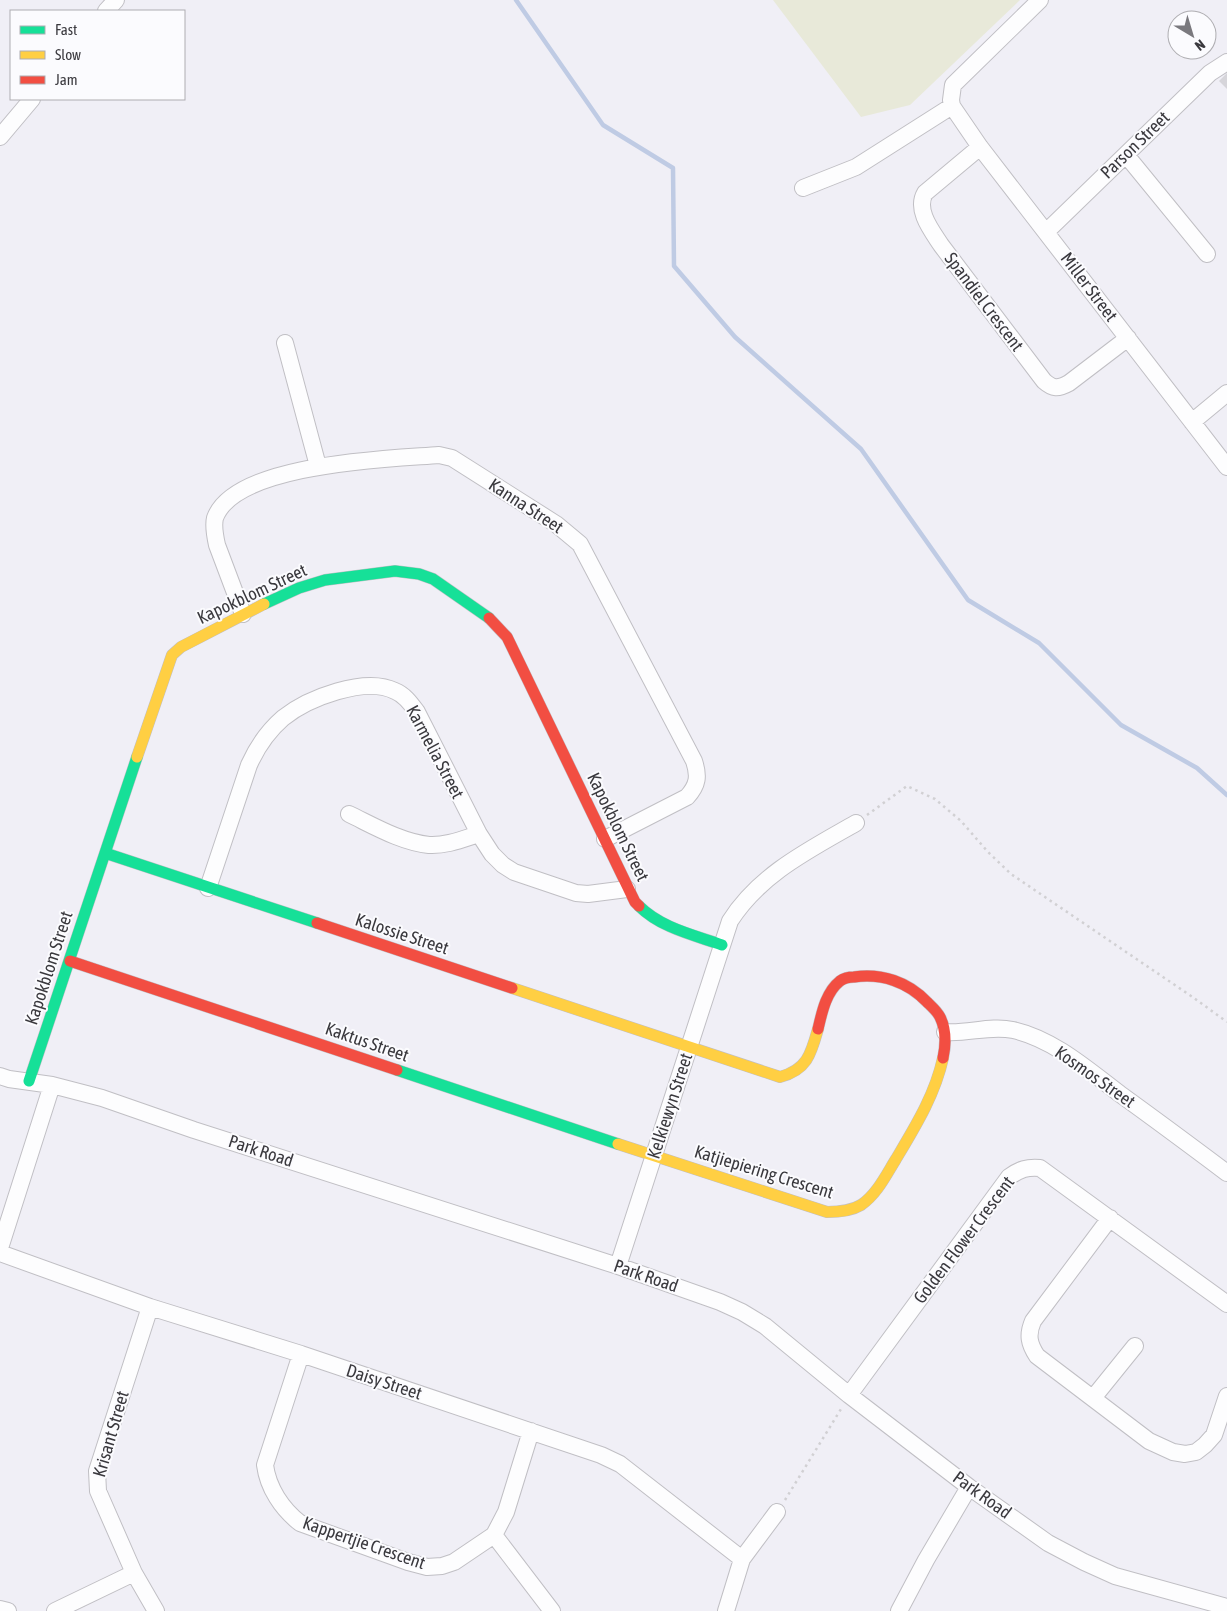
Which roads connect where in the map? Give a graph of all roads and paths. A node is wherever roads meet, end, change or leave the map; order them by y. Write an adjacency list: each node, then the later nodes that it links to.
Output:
1 (116, 0): 3 (street)
2 (1040, 0): 6 (street)
3 (107, 10)
4 (1227, 62): 9 (street, Parson Street)
5 (31, 100): 7 (street)
6 (952, 106): 8 (street, Miller Street); 10 (street)
7 (0, 137)
8 (980, 147): 11 (street, Miller Street); 13 (street, Spandiel Crescent)
9 (1126, 155): 11 (street, Parson Street); 12 (street)
10 (803, 188)
11 (1046, 232): 13 (street, Miller Street)
12 (1207, 254)
13 (1128, 338): 16 (street, Miller Street)
14 (285, 343): 17 (street)
15 (1227, 393): 16 (street)
16 (1192, 422): 18 (street, Miller Street)
17 (318, 466): 19 (street, Kanna Street); 23 (street, Kanna Street)
18 (1227, 467)
19 (243, 614): 23 (street, Kapokblom Street); 24 (street, Kapokblom Street)
20 (349, 814): 22 (street)
21 (856, 823): 27 (street, Kelkiewyn Street); 29 (path)
22 (479, 834): 25 (street, Karmelia Street); 26 (street, Karmelia Street)
23 (605, 839): 26 (street, Kapokblom Street)
24 (104, 853): 25 (street, Kalossie Street); 28 (street, Kapokblom Street)
25 (208, 888): 31 (street, Kalossie Street)
26 (627, 888): 27 (street, Kapokblom Street)
27 (722, 945): 31 (street, Kelkiewyn Street)
28 (70, 960): 33 (street, Kapokblom Street); 35 (street, Kaktus Street)
29 (1227, 1022)
30 (945, 1032): 31 (street, Katjiepiering Crescent); 35 (street, Katjiepiering Crescent); 36 (street, Kosmos Street)
31 (689, 1048): 35 (street, Kelkiewyn Street)
32 (0, 1076): 33 (street, Park Road)
33 (29, 1081): 34 (street, Park Road)
34 (52, 1085): 38 (street); 40 (street, Park Road)
35 (654, 1156): 40 (street, Kelkiewyn Street)
36 (1227, 1173)
37 (1110, 1218): 41 (street, Golden Flower Crescent); 45 (street, Golden Flower Crescent); 47 (street)
38 (0, 1248)
39 (0, 1253): 42 (street, Daisy Street)
40 (618, 1266): 45 (street, Park Road)
41 (1227, 1304)
42 (150, 1307): 44 (street, Daisy Street); 53 (street, Krisant Street)
43 (1134, 1346): 47 (street)
44 (301, 1354): 48 (street, Daisy Street); 51 (street, Kappertjie Crescent)
45 (849, 1394): 49 (street, Park Road); 50 (path)
46 (1227, 1396): 47 (street)
47 (1093, 1398)
48 (531, 1431): 51 (street, Kappertjie Crescent); 52 (street, Daisy Street)
49 (969, 1487): 54 (street, Park Road); 61 (street)
50 (777, 1512): 52 (street)
51 (494, 1535): 59 (street)
52 (742, 1559): 60 (street)
53 (134, 1573): 57 (street); 58 (street, Krisant Street)
54 (1227, 1607)
55 (0, 1609): 56 (street)
56 (8, 1611)
57 (55, 1611)
58 (156, 1611)
59 (552, 1611)
60 (726, 1611)
61 (899, 1611)

